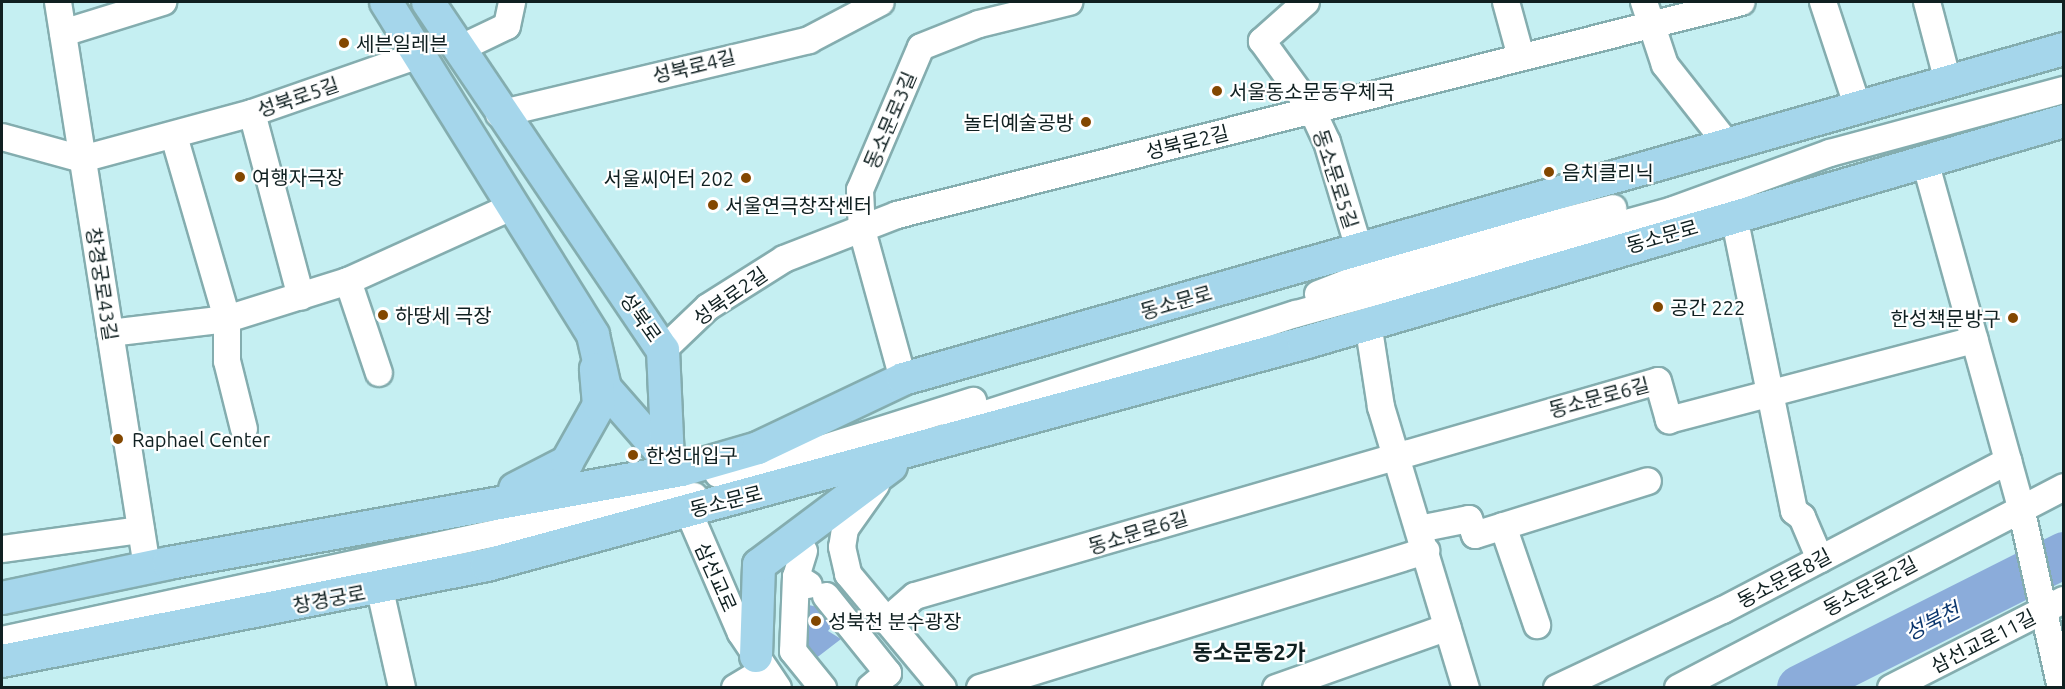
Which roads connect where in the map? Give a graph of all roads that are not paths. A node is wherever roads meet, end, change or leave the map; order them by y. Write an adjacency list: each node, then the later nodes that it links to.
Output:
1 (58, 2): 14 (street, 창경궁로43길)
2 (163, 2): 14 (street)
3 (386, 2): 17 (main road)
4 (428, 2): 15 (main road, 성북로)
5 (512, 2): 15 (street)
6 (881, 2): 25 (street, 성북로4길)
7 (1070, 2): 34 (street, 동소문로3길)
8 (1306, 2): 23 (street, 동소문로5길)
9 (1506, 2): 18 (street)
10 (1742, 2): 13 (street, 성북로2길)
11 (1823, 2): 22 (street)
12 (1927, 2): 19 (street)
13 (1646, 13): 18 (street, 성북로2길); 29 (street)
14 (63, 33): 30 (street, 창경궁로43길)
15 (454, 42): 17 (main road); 25 (main road, 성북로)
16 (2064, 49): 19 (main road, 동소문로)
17 (418, 50): 24 (street, 성북로5길); 32 (main road)
18 (1521, 57): 23 (street, 성북로2길)
19 (1948, 82): 22 (main road, 동소문로)
20 (2064, 82): 52 (street)
21 (2064, 90): 52 (street)
22 (1858, 108): 29 (main road, 동소문로)
23 (1312, 110): 34 (street, 성북로2길); 35 (street, 동소문로5길)
24 (252, 113): 27 (street, 성북로5길); 37 (street)
25 (499, 114): 43 (main road, 성북로)
26 (2064, 121): 31 (main road, 동소문로)
27 (174, 136): 30 (street, 성북로5길); 38 (street)
28 (2, 137): 30 (street, 성북로5길)
29 (1728, 145): 35 (main road, 동소문로)
30 (82, 159): 40 (street, 창경궁로43길)
31 (1924, 161): 33 (main road, 동소문로); 42 (street)
32 (513, 206): 36 (street); 41 (main road)
33 (1734, 216): 39 (main road, 동소문로); 46 (street)
34 (862, 230): 43 (street, 성북로2길); 45 (street, 동소문로3길)
35 (1359, 249): 45 (main road, 동소문로)
36 (348, 281): 37 (street); 44 (street)
37 (301, 297): 38 (street)
38 (226, 319): 40 (street); 47 (street)
39 (1368, 323): 48 (street); 49 (main road, 동소문로)
40 (110, 333): 58 (street, 창경궁로43길)
41 (594, 335): 52 (main road); 54 (main road)
42 (1975, 340): 46 (street); 50 (street)
43 (663, 350): 52 (main road, 성북로)
44 (379, 374)
45 (903, 379): 52 (main road, 동소문로)
46 (1767, 395): 48 (street, 동소문로6길); 62 (street)
47 (244, 429)
48 (1395, 453): 59 (street); 68 (street, 동소문로6길)
49 (907, 455): 52 (main road, 동소문로); 68 (street); 74 (main road)
50 (2008, 460): 55 (street); 62 (street, 동소문로8길)
51 (1648, 481): 57 (street)
52 (677, 485): 54 (main road, 동소문로); 56 (main road, 동소문로); 70 (street); 72 (street); 74 (street, 삼선교로)
53 (2064, 487): 55 (street, 동소문로2길)
54 (472, 508): 63 (main road)
55 (2022, 511): 67 (street); 85 (street, 동소문로2길)
56 (653, 520): 65 (main road, 창경궁로)
57 (1503, 526): 59 (street); 69 (street)
58 (141, 530): 60 (street); 63 (street, 창경궁로43길)
59 (1423, 540): 71 (street); 81 (street)
60 (2, 549)
61 (804, 551): 64 (street)
62 (1820, 559): 84 (street, 동소문로8길)
63 (147, 567): 66 (main road)
64 (796, 577): 78 (street); 79 (street)
65 (380, 590): 73 (main road, 창경궁로); 76 (street)
66 (2, 598)
67 (2050, 603): 75 (street); 86 (street, 삼선교로11길)
68 (886, 621): 80 (street)
69 (1537, 625)
70 (2, 627)
71 (1448, 627): 82 (street); 83 (street)
72 (2, 640)
73 (2, 661)
74 (766, 671): 77 (street)
75 (2061, 684)
76 (402, 687)
77 (735, 687)
78 (823, 687)
79 (870, 687)
80 (943, 687)
81 (980, 687)
82 (1276, 687)
83 (1466, 687)
84 (1557, 687)
85 (1678, 687)
86 (1891, 687)

